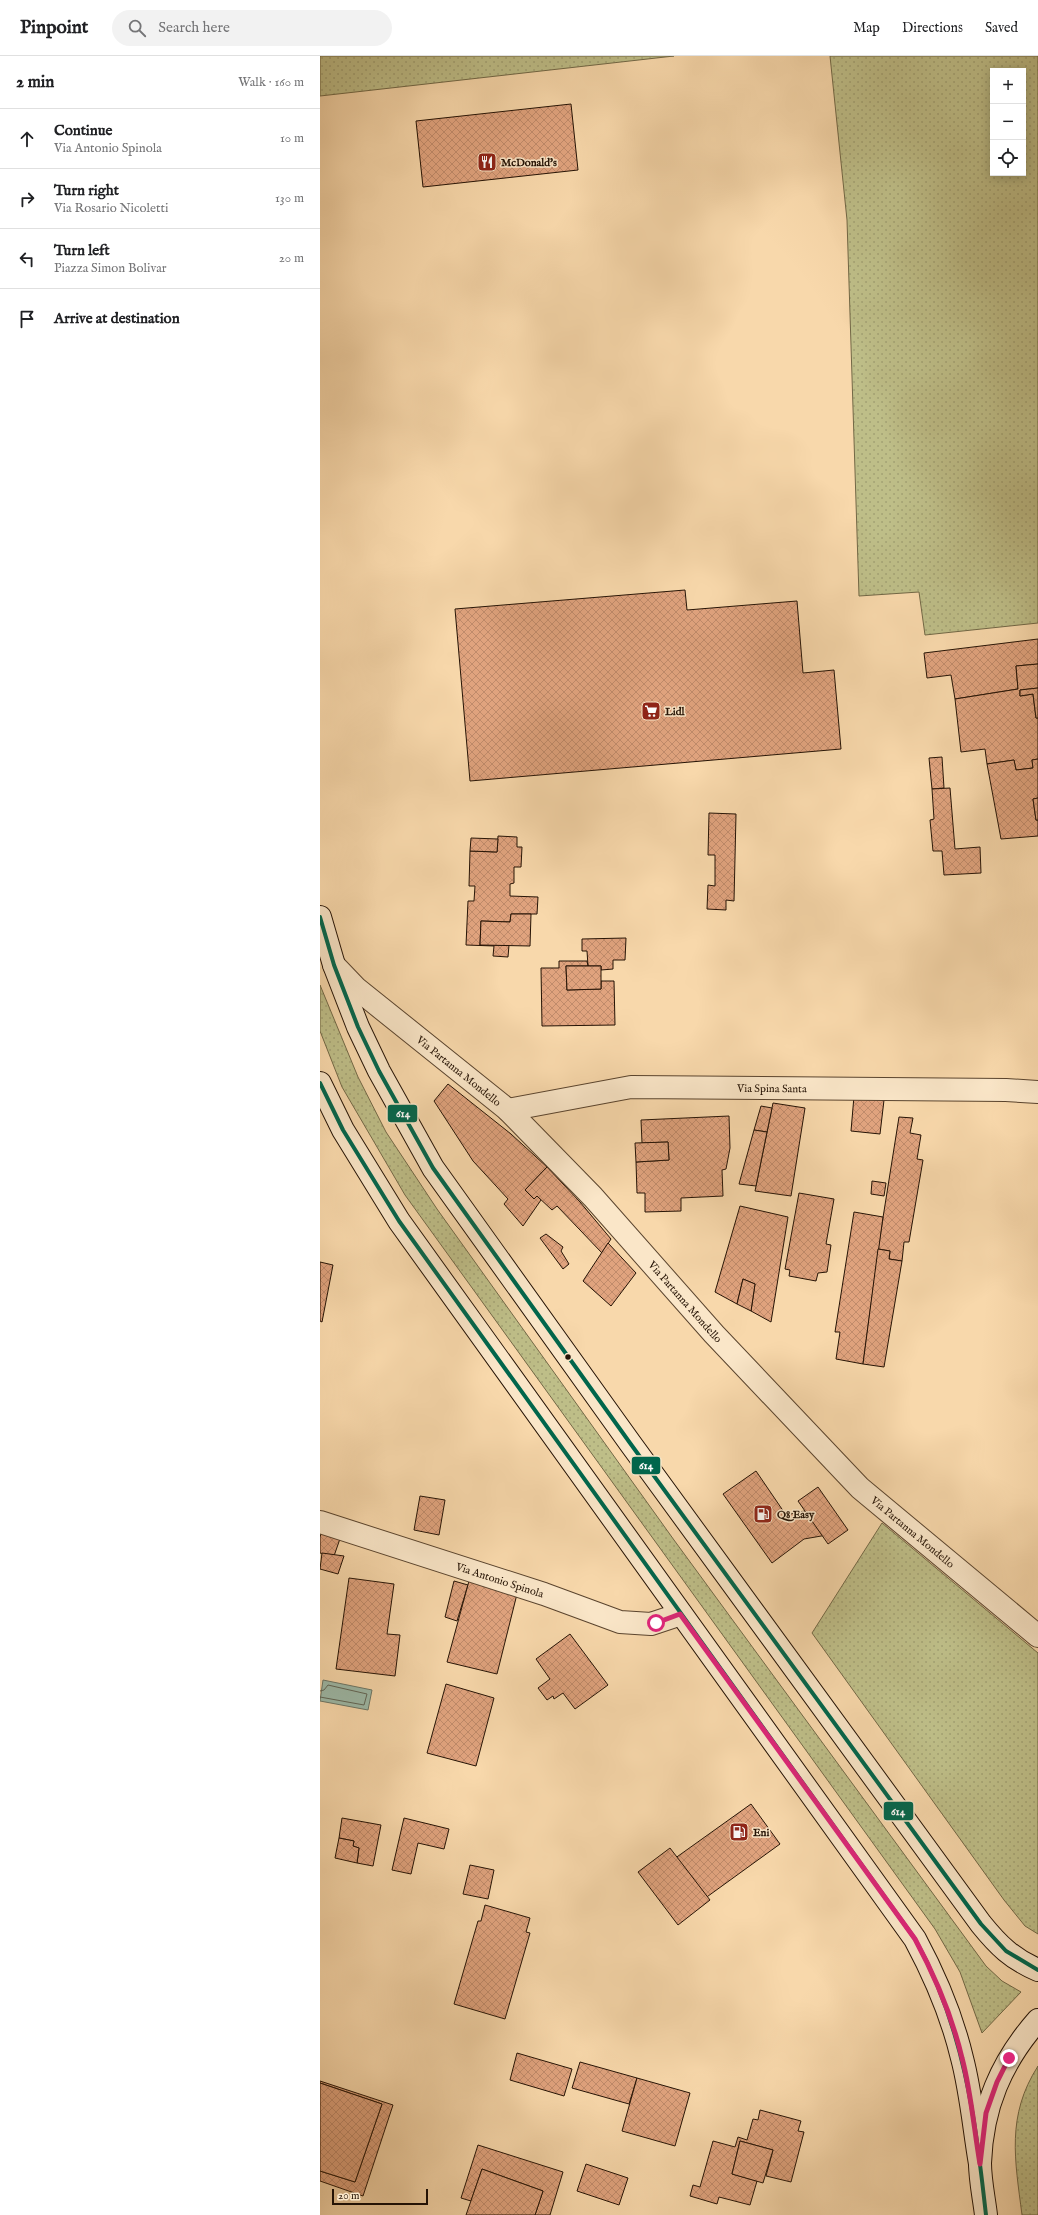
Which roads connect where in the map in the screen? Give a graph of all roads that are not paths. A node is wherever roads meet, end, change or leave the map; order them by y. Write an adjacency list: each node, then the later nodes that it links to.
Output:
1 (320, 917): 2 (main road)
2 (334, 965): 5 (main road, Via Partanna Mondello); 9 (main road)
3 (320, 1083): 7 (main road)
4 (1038, 1092): 5 (main road, Via Spina Santa)
5 (508, 1110): 8 (main road, Via Partanna Mondello)
6 (320, 1522): 7 (main road, Via Antonio Spinola)
7 (680, 1614): 11 (main road)
8 (1038, 1636)
9 (1038, 1970)
10 (1038, 2020): 11 (main road)
11 (980, 2164): 12 (main road)
12 (986, 2215)

